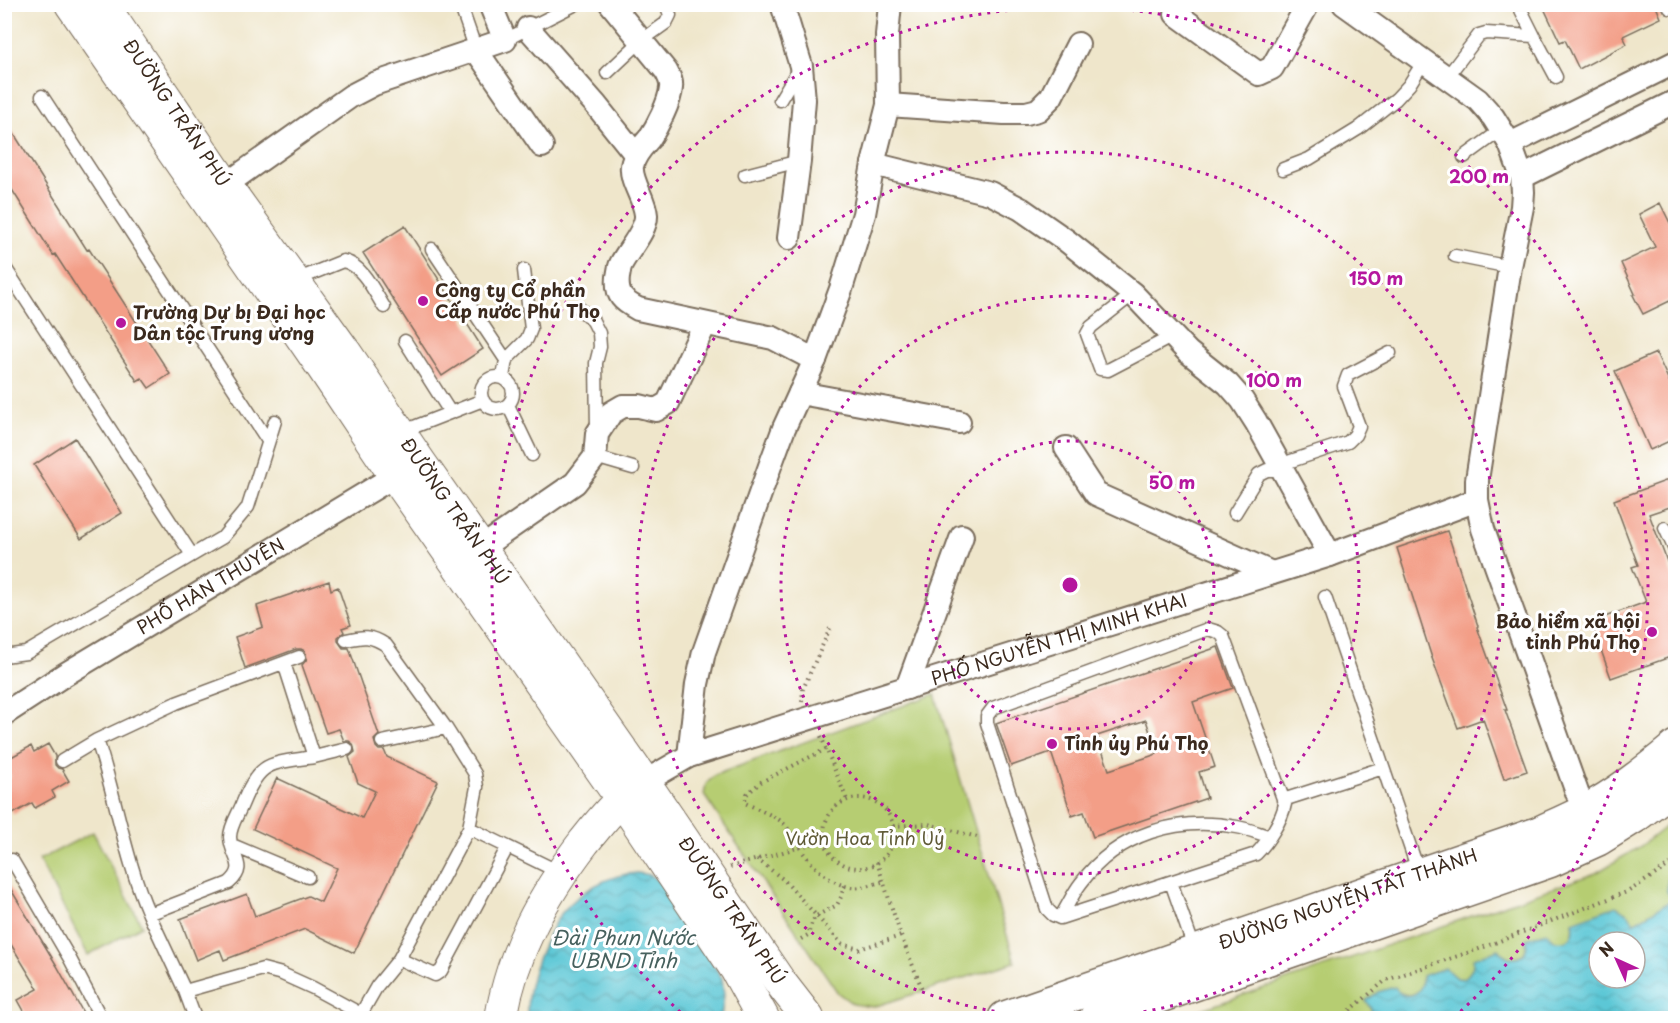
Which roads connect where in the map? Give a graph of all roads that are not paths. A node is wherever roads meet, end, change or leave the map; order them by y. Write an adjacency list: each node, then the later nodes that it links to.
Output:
1 (71, 4): 39 (main road, ĐƯỜNG TRẦN PHÚ)
2 (102, 4): 39 (main road, ĐƯỜNG TRẦN PHÚ)
3 (460, 4): 19 (lane)
4 (489, 4): 16 (street)
5 (576, 4): 14 (lane)
6 (611, 4): 17 (street)
7 (666, 4): 17 (lane)
8 (782, 4): 22 (street)
9 (890, 4): 29 (street)
10 (1518, 4): 15 (lane)
11 (1300, 8): 13 (street)
12 (1359, 9): 20 (street)
13 (1176, 14)
14 (528, 28): 16 (lane); 32 (street)
15 (1534, 36): 24 (lane); 25 (lane)
16 (505, 40): 19 (street)
17 (641, 41): 23 (lane); 32 (street)
18 (1078, 44): 29 (street)
19 (476, 50): 31 (street); 39 (street)
20 (1424, 61): 24 (street); 36 (lane)
21 (1676, 62): 30 (street)
22 (801, 66): 27 (lane); 34 (street)
23 (607, 73)
24 (1447, 77): 30 (street)
25 (1556, 77)
26 (42, 96): 65 (lane)
27 (780, 99)
28 (1676, 101): 38 (street)
29 (888, 105): 35 (street)
30 (1505, 137): 33 (lane); 38 (street)
31 (542, 146)
32 (636, 155): 50 (street)
33 (1464, 157)
34 (799, 161): 37 (lane); 40 (street)
35 (873, 164): 47 (street); 55 (street)
36 (1283, 169)
37 (745, 175)
38 (1522, 177): 44 (street)
39 (215, 193): 46 (main road, ĐƯỜNG TRẦN PHÚ); 71 (main road, ĐƯỜNG TRẦN PHÚ)
40 (789, 238)
41 (432, 249): 54 (lane)
42 (1455, 256): 44 (lane)
43 (4, 266): 78 (lane)
44 (1509, 267): 72 (street)
45 (524, 270): 54 (lane)
46 (295, 281): 48 (lane); 63 (main road, ĐƯỜNG TRẦN PHÚ)
47 (1133, 294): 51 (street); 51 (lane)
48 (384, 308)
49 (579, 308): 64 (lane)
50 (705, 324): 55 (street); 64 (street)
51 (1173, 336): 69 (street)
52 (405, 341): 60 (lane)
53 (1390, 353): 69 (lane)
54 (506, 360): 56 (lane)
55 (815, 360): 57 (street)
56 (503, 377): 58 (lane); 59 (lane)
57 (800, 393): 62 (street); 93 (street)
58 (483, 400): 59 (lane); 60 (lane)
59 (508, 405): 67 (lane)
60 (450, 412): 63 (lane)
61 (275, 421): 65 (lane)
62 (959, 422)
63 (399, 432): 71 (main road, ĐƯỜNG TRẦN PHÚ)
64 (597, 434): 68 (street)
65 (268, 441): 78 (lane)
66 (1066, 448): 80 (street)
67 (532, 454)
68 (595, 457): 70 (lane); 76 (street)
69 (1280, 467): 73 (lane); 79 (street)
70 (633, 468)
71 (407, 469): 76 (main road, ĐƯỜNG TRẦN PHÚ); 87 (street, PHỐ HÀN THUYÊN); 98 (main road, ĐƯỜNG TRẦN PHÚ)
72 (1477, 500): 79 (street, PHỐ NGUYỄN THỊ MINH KHAI); 100 (street)
73 (1235, 513)
74 (1665, 528): 77 (lane)
75 (962, 536): 86 (street)
76 (481, 549): 98 (main road, ĐƯỜNG TRẦN PHÚ)
77 (1676, 552)
78 (192, 555): 83 (lane)
79 (1330, 555): 80 (street, PHỐ NGUYỄN THỊ MINH KHAI)
80 (1272, 573): 86 (street, PHỐ NGUYỄN THỊ MINH KHAI)
81 (1325, 597): 96 (lane)
82 (346, 640): 88 (lane)
83 (4, 656)
84 (299, 657): 85 (lane)
85 (284, 663): 89 (lane); 94 (lane)
86 (907, 687): 93 (street, PHỐ NGUYỄN THỊ MINH KHAI)
87 (4, 714)
88 (446, 728): 90 (lane); 101 (lane)
89 (97, 740): 95 (lane); 110 (lane)
90 (382, 742)
91 (1676, 747): 100 (main road, ĐƯỜNG NGUYỄN TẤT THÀNH)
92 (347, 749): 94 (lane)
93 (689, 756): 98 (street, PHỐ NGUYỄN THỊ MINH KHAI)
94 (314, 757): 103 (lane)
95 (62, 761)
96 (1383, 768): 99 (lane); 109 (lane)
97 (1676, 785): 100 (main road, ĐƯỜNG NGUYỄN TẤT THÀNH)
98 (633, 790): 106 (main road); 120 (main road, ĐƯỜNG TRẦN PHÚ); 121 (main road, ĐƯỜNG TRẦN PHÚ)
99 (1283, 800): 102 (lane); 111 (lane)
100 (1591, 826): 109 (main road, ĐƯỜNG NGUYỄN TẤT THÀNH)
101 (469, 828): 104 (lane); 112 (lane)
102 (1268, 837): 108 (lane); 111 (lane)
103 (232, 844): 107 (lane); 110 (lane)
104 (507, 848): 106 (lane); 112 (lane)
105 (12, 860): 116 (lane)
106 (561, 873): 119 (main road)
107 (308, 878)
108 (1171, 882): 111 (lane); 113 (lane)
109 (1424, 889): 113 (main road, ĐƯỜNG NGUYỄN TẤT THÀNH)
110 (149, 914): 114 (lane)
111 (1060, 918)
112 (399, 959): 115 (lane)
113 (1201, 966): 122 (main road, ĐƯỜNG NGUYỄN TẤT THÀNH); 123 (main road, ĐƯỜNG NGUYỄN TẤT THÀNH)
114 (184, 991): 115 (lane); 117 (lane)
115 (361, 1014): 118 (lane)
116 (101, 1018)
117 (195, 1018)
118 (346, 1018)
119 (501, 1018)
120 (763, 1018)
121 (808, 1018)
122 (1005, 1018)
123 (1096, 1018)

